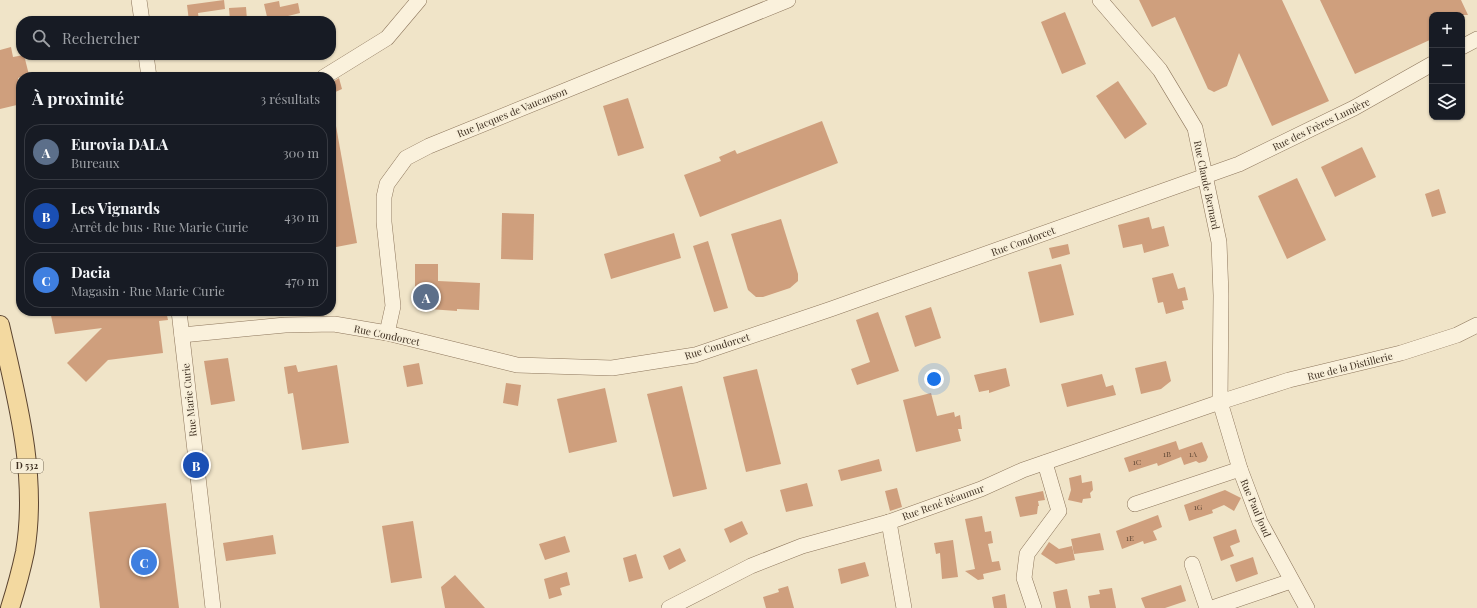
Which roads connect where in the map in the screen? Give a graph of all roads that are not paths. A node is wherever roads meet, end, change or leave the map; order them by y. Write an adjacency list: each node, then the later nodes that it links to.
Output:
1 (138, 0): 5 (street)
2 (419, 0): 11 (street)
3 (788, 0): 16 (street, Rue Jacques de Vaucanson)
4 (1100, 0): 12 (street, Rue Claude Bernard)
5 (141, 16)
6 (1477, 39): 7 (street)
7 (1465, 45)
8 (147, 60): 10 (street)
9 (1429, 66): 12 (street, Rue des Frères Lumière)
10 (148, 72)
11 (332, 72)
12 (1206, 175): 16 (street, Rue Condorcet); 18 (street, Rue Claude Bernard)
13 (180, 316): 17 (street, Rue Marie Curie)
14 (0, 325): 25 (main road, D 532)
15 (1477, 325): 18 (street, Rue de la Distillerie)
16 (387, 333): 17 (street, Rue Condorcet)
17 (182, 335): 26 (street, Rue Marie Curie)
18 (1220, 402): 19 (street, Rue René Réaumur); 20 (street, Rue Paul Joud)
19 (1045, 463): 22 (street, Rue René Réaumur); 29 (street)
20 (1240, 469): 21 (street); 24 (street, Rue Paul Joud)
21 (1135, 504)
22 (889, 522): 27 (street, Rue René Réaumur); 28 (street)
23 (1192, 564): 30 (street)
24 (1291, 581): 31 (street); 32 (street, Rue Paul Joud)
25 (10, 608)
26 (213, 608)
27 (669, 608)
28 (904, 608)
29 (1034, 608)
30 (1207, 608)
31 (1212, 608)
32 (1307, 608)

